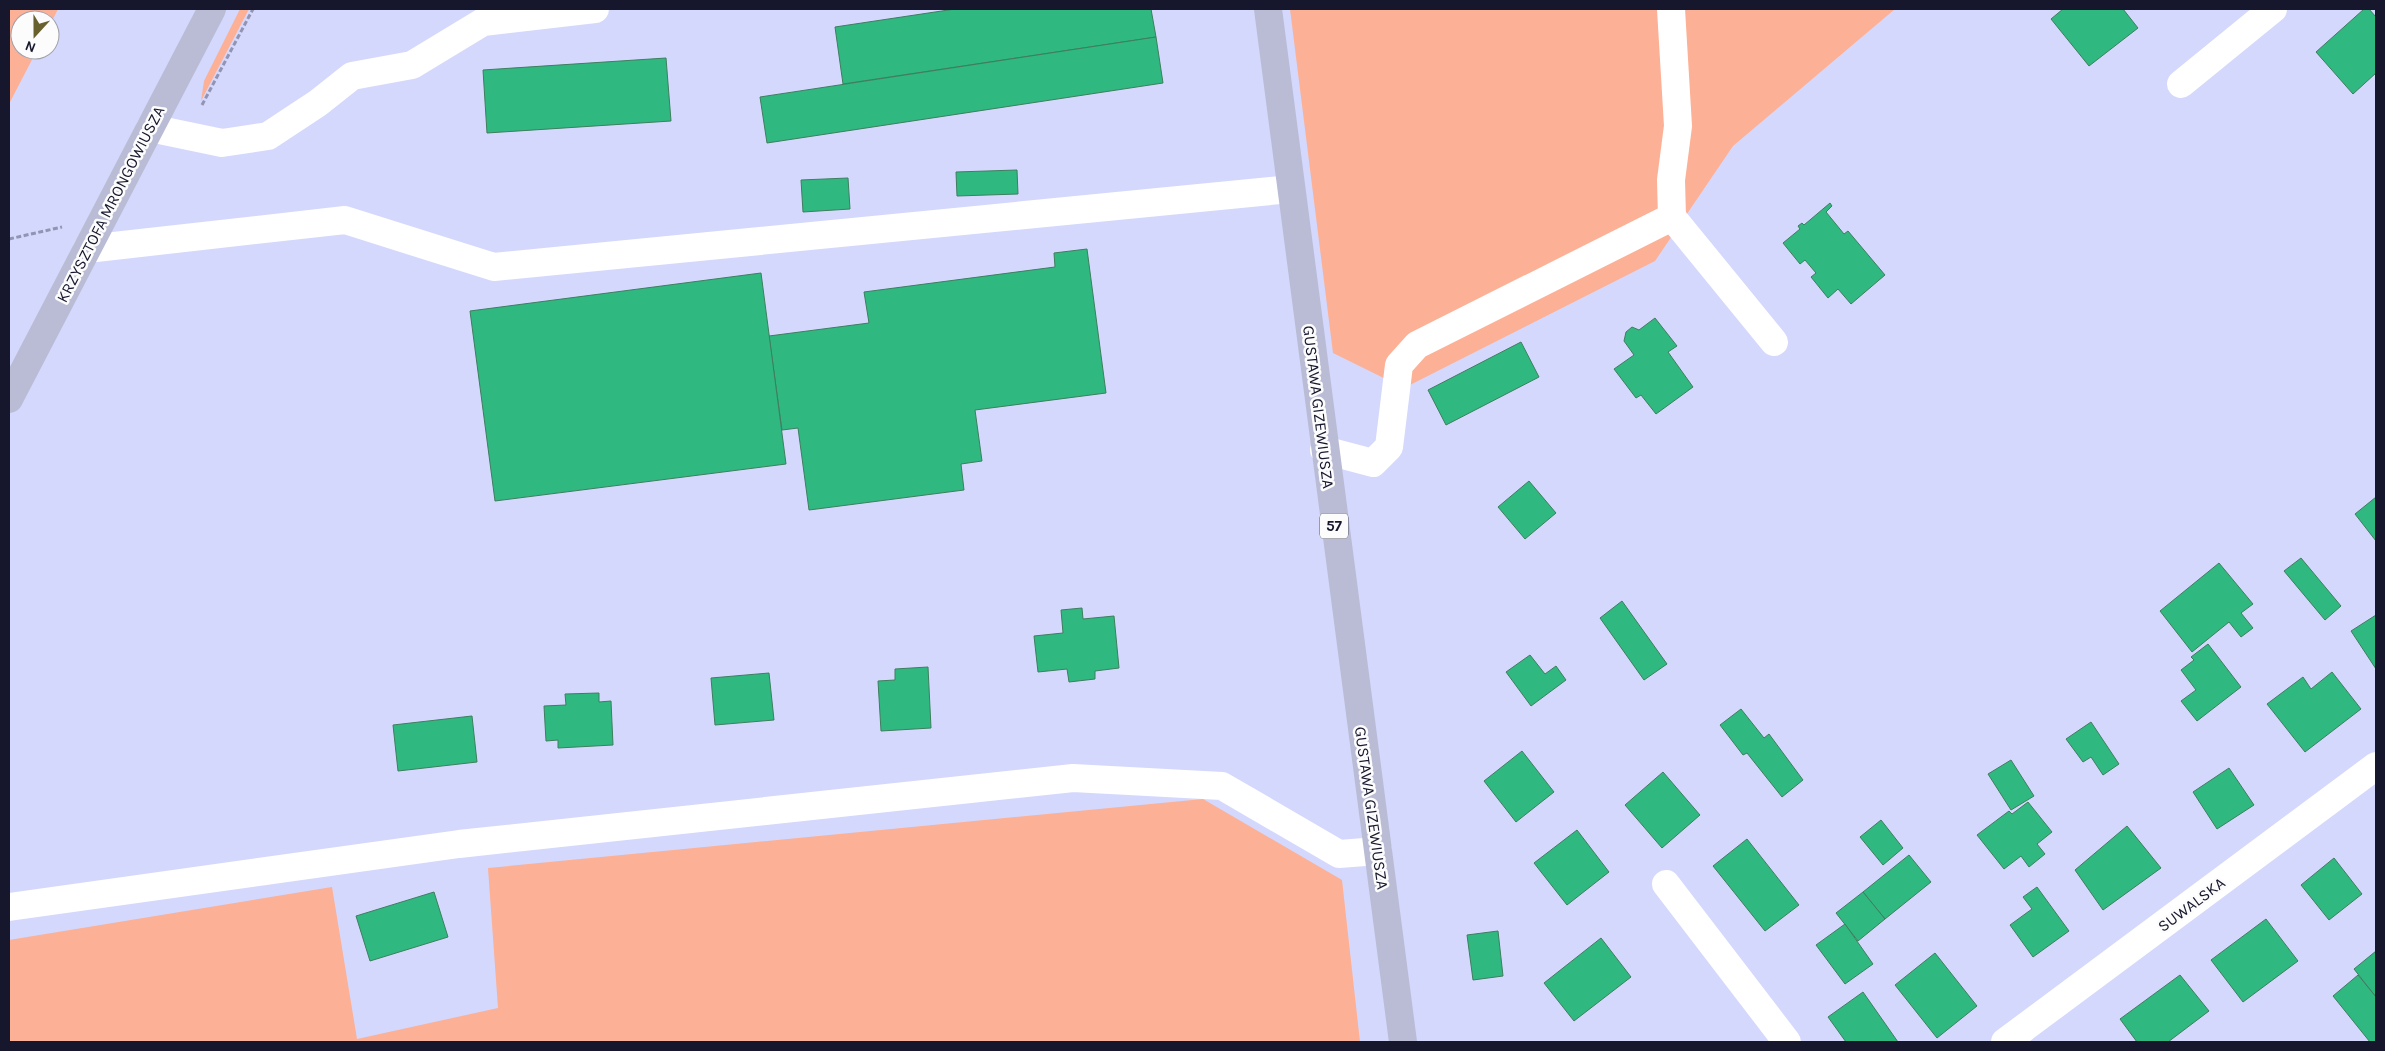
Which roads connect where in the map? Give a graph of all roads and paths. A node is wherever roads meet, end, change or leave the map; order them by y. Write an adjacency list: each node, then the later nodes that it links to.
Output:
1 (212, 9): 9 (main road, KRZYSZTOFA MRONGOWIUSZA)
2 (253, 9): 10 (path)
3 (595, 9): 7 (street)
4 (1268, 9): 11 (main road, GUSTAWA GIZEWIUSZA / 57)
5 (1671, 9): 12 (street)
6 (2273, 9): 8 (street)
7 (486, 15): 10 (street)
8 (2181, 84)
9 (150, 128): 10 (street); 14 (main road, KRZYSZTOFA MRONGOWIUSZA)
10 (186, 135)
11 (1291, 189): 14 (street); 17 (main road, GUSTAWA GIZEWIUSZA / 57)
12 (1672, 217): 15 (street); 17 (street)
13 (9, 239): 14 (path)
14 (92, 239): 16 (main road, KRZYSZTOFA MRONGOWIUSZA)
15 (1774, 342)
16 (9, 399)
17 (1324, 450): 19 (main road, GUSTAWA GIZEWIUSZA / 57)
18 (2376, 766): 24 (street, SUWALSKA)
19 (1378, 851): 21 (street); 22 (main road, GUSTAWA GIZEWIUSZA / 57)
20 (1666, 884): 23 (street)
21 (9, 907)
22 (1403, 1042)
23 (1787, 1042)
24 (2005, 1042)

